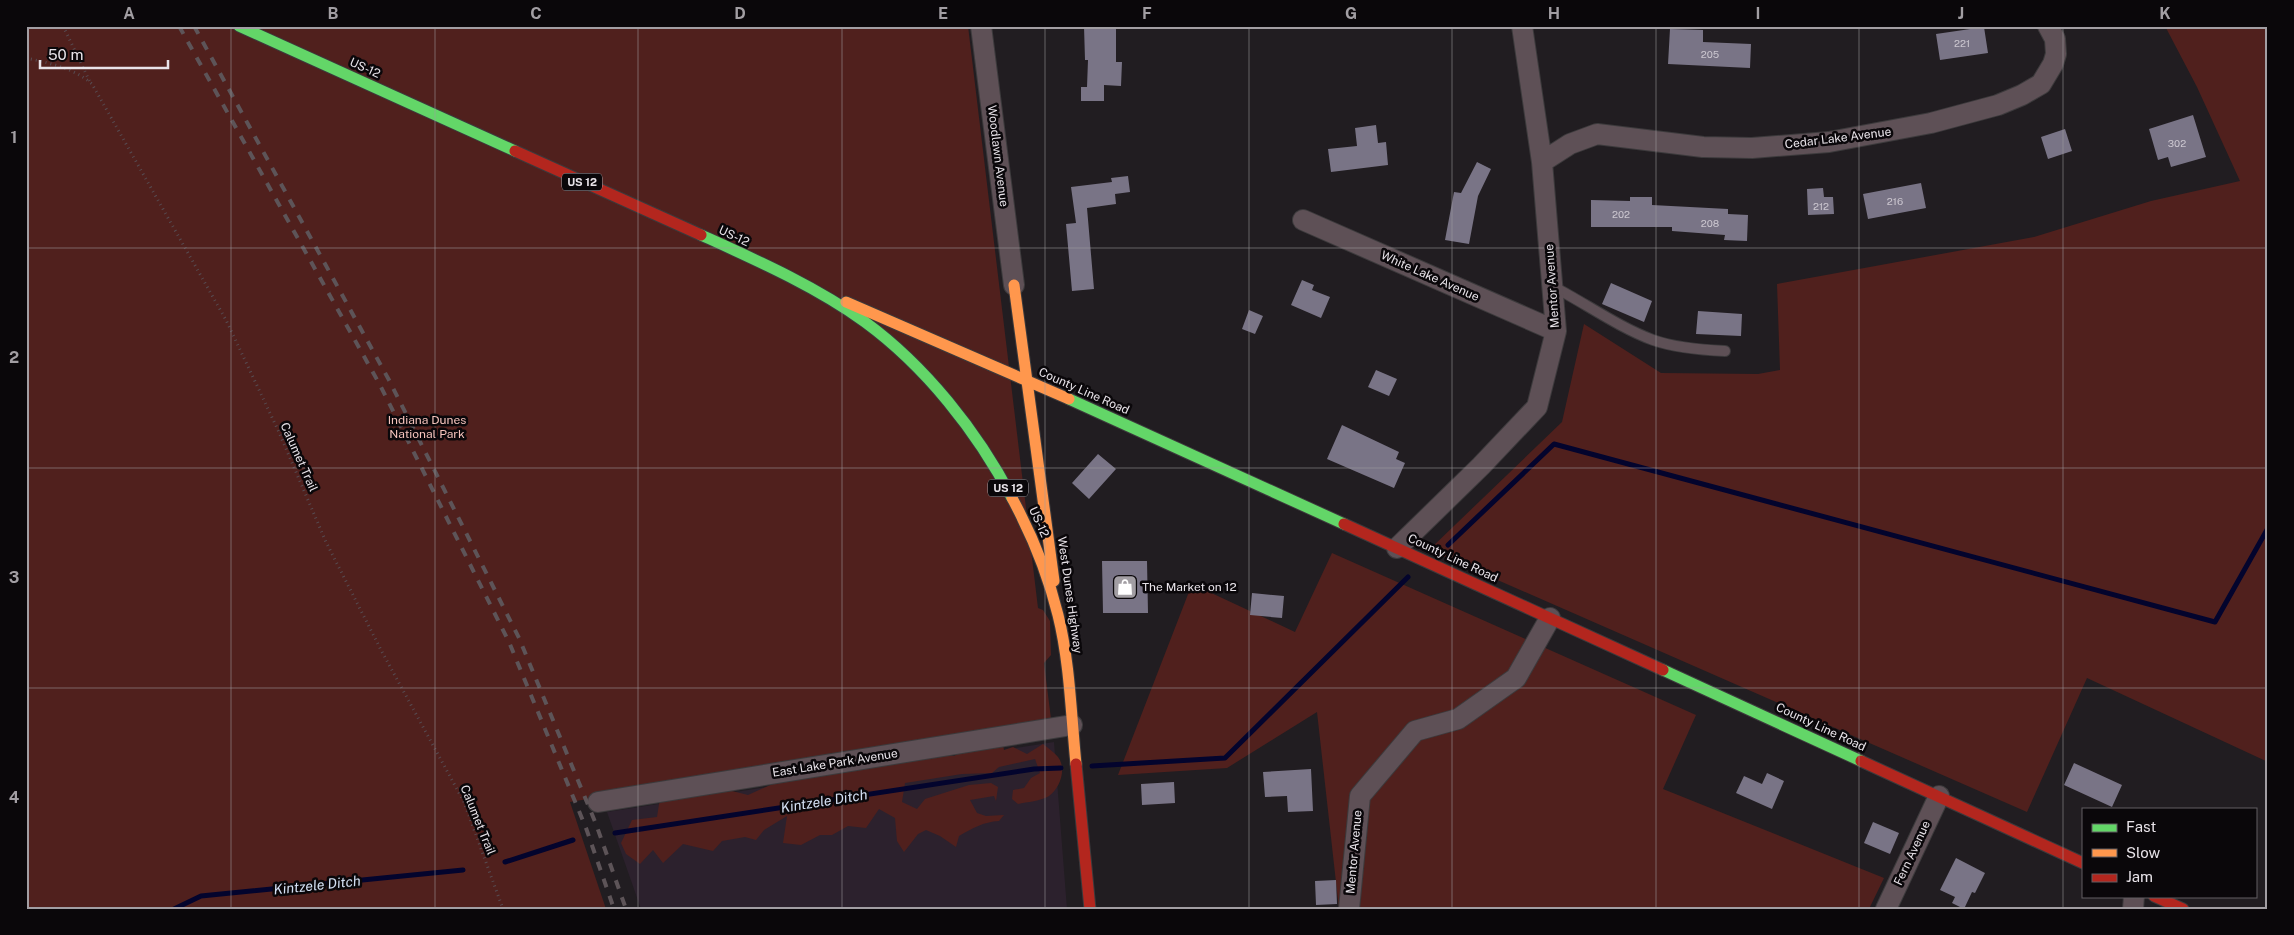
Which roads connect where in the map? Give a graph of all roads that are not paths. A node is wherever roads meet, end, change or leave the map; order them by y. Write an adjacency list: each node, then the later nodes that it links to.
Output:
1 (240, 26): 9 (street, US-12 / US 12)
2 (981, 26): 7 (street, Woodlawn Avenue)
3 (1522, 26): 5 (street, Mentor Avenue)
4 (2048, 26): 5 (street, Cedar Lake Avenue)
5 (1542, 162): 8 (street, Mentor Avenue)
6 (1303, 220): 10 (street, White Lake Avenue)
7 (1014, 285): 12 (street, West Dunes Highway)
8 (1552, 286): 10 (street, Mentor Avenue); 11 (lane)
9 (808, 287): 12 (street, County Line Road); 15 (street, US-12 / US 12)
10 (1556, 332): 13 (street, Mentor Avenue)
11 (1725, 352)
12 (1029, 381): 13 (street, County Line Road); 15 (street, West Dunes Highway)
13 (1397, 548): 14 (street, County Line Road)
14 (1550, 618): 17 (street, County Line Road); 22 (street, Mentor Avenue)
15 (1062, 639): 16 (street, West Dunes Highway / US 12)
16 (1072, 725): 18 (street, East Lake Park Avenue); 21 (street, West Dunes Highway / US 12)
17 (1939, 796): 19 (street, County Line Road); 23 (street, Fern Avenue)
18 (598, 802)
19 (2082, 864)
20 (2158, 898): 24 (street)
21 (1090, 909)
22 (1349, 909)
23 (1886, 909)
24 (2183, 909)

